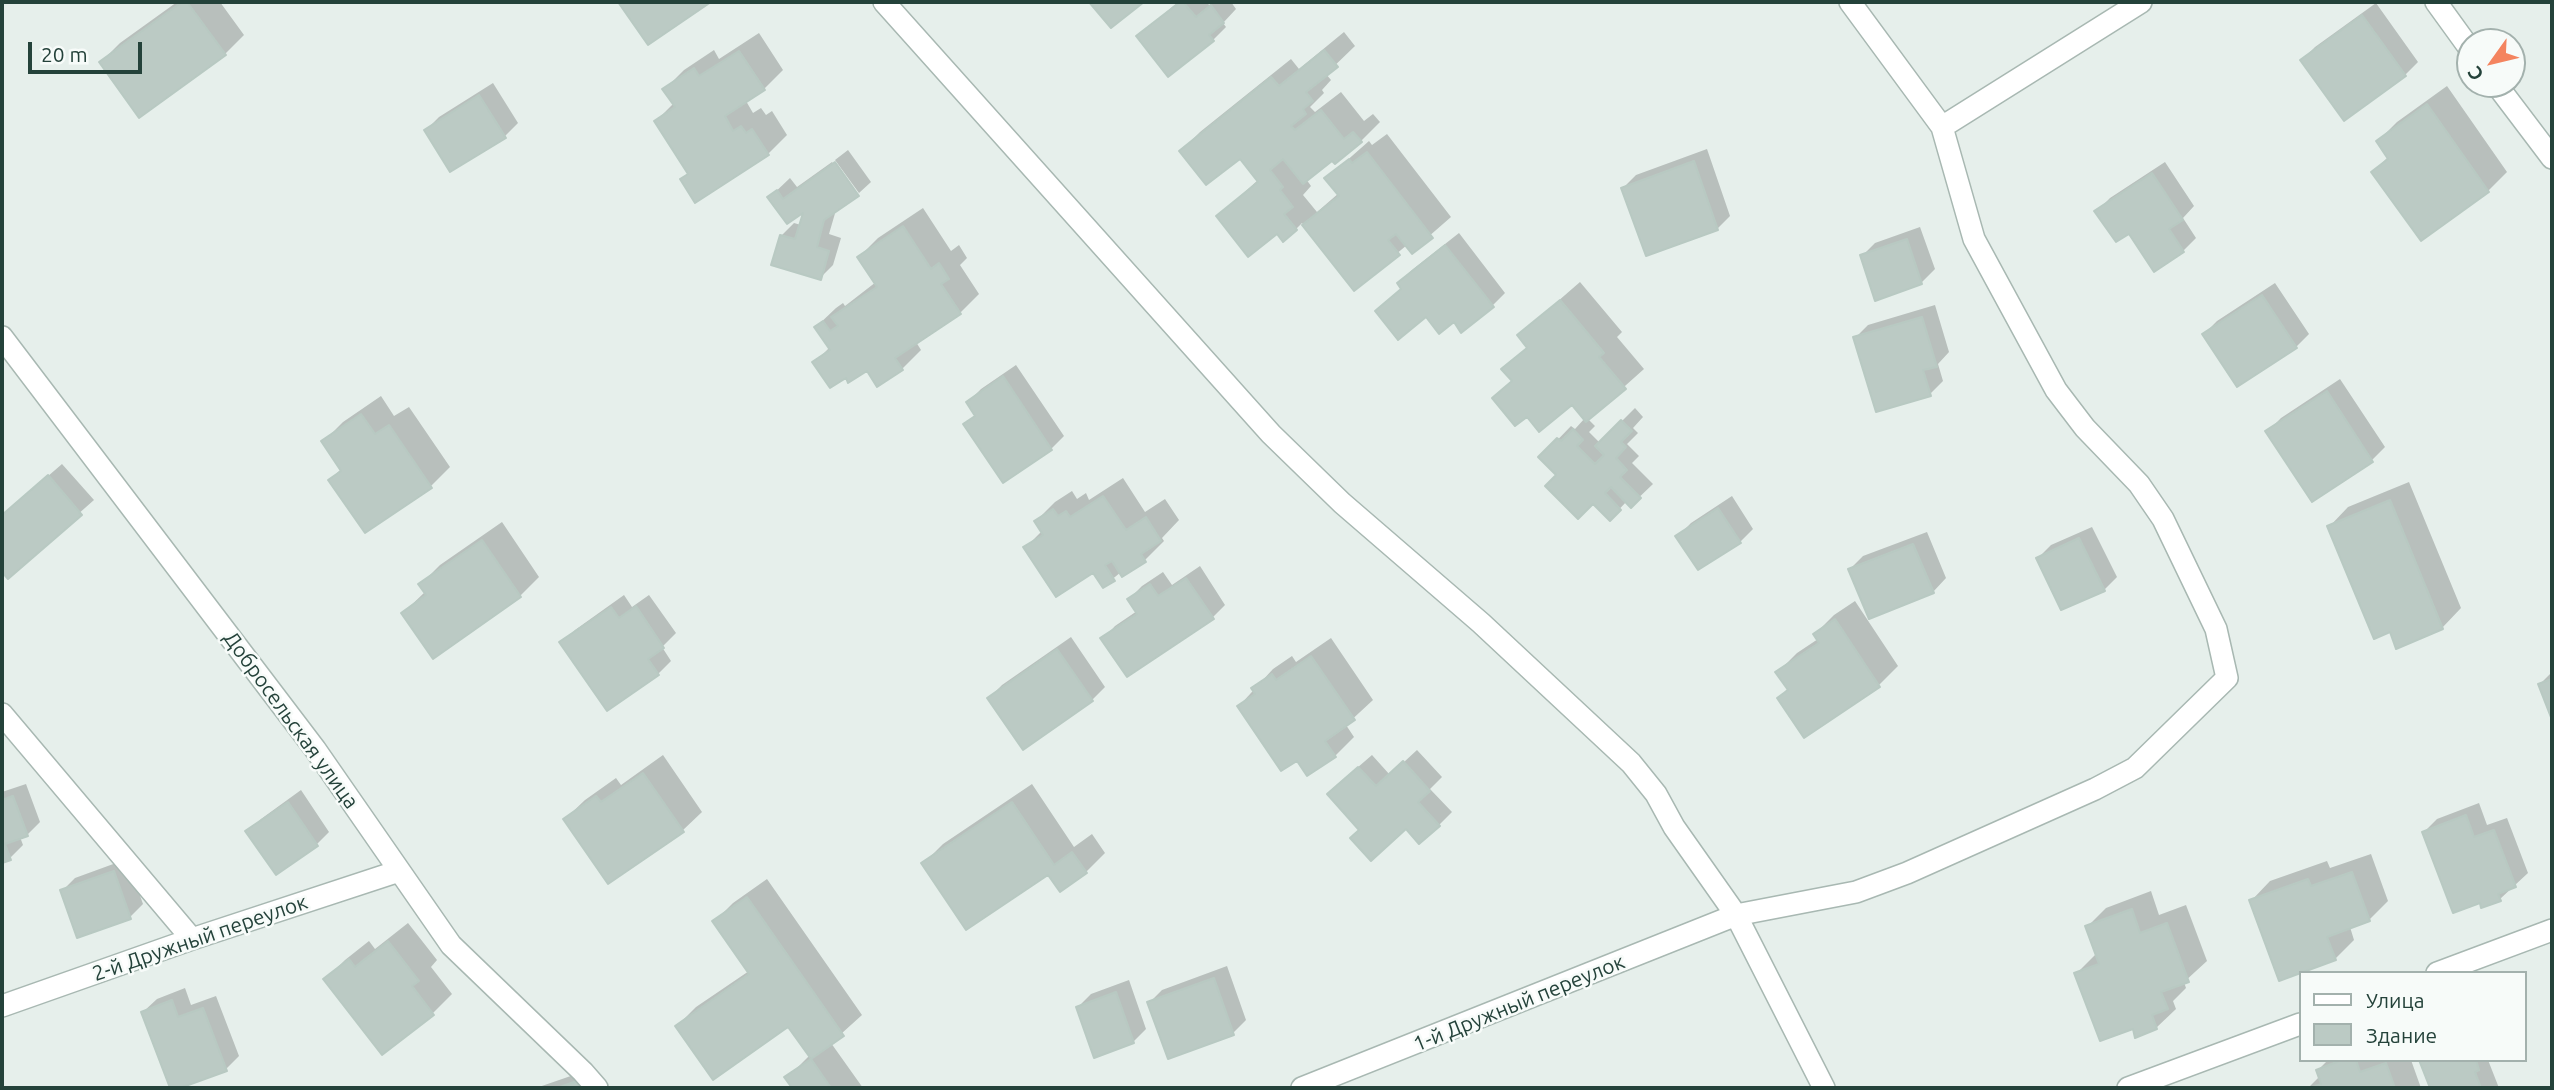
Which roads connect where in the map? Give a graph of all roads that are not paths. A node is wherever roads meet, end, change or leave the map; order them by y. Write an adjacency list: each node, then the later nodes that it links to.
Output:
1 (884, 2): 12 (street)
2 (1850, 2): 7 (street)
3 (2141, 2): 7 (street)
4 (2436, 2): 5 (street)
5 (2456, 30)
6 (2507, 98): 8 (street)
7 (1942, 127): 12 (street, 1-й Дружный переулок)
8 (2552, 158)
9 (2, 337): 11 (street, Добросельская улица)
10 (2, 714): 14 (street)
11 (399, 871): 14 (street, 2-й Дружный переулок); 18 (street, Добросельская улица)
12 (1736, 915): 19 (street, 1-й Дружный переулок); 20 (street)
13 (2552, 930): 15 (street)
14 (191, 939): 16 (street, 2-й Дружный переулок)
15 (2442, 971)
16 (2, 1006)
17 (2298, 1025): 21 (street)
18 (597, 1088)
19 (1302, 1088)
20 (1824, 1088)
21 (2128, 1088)

